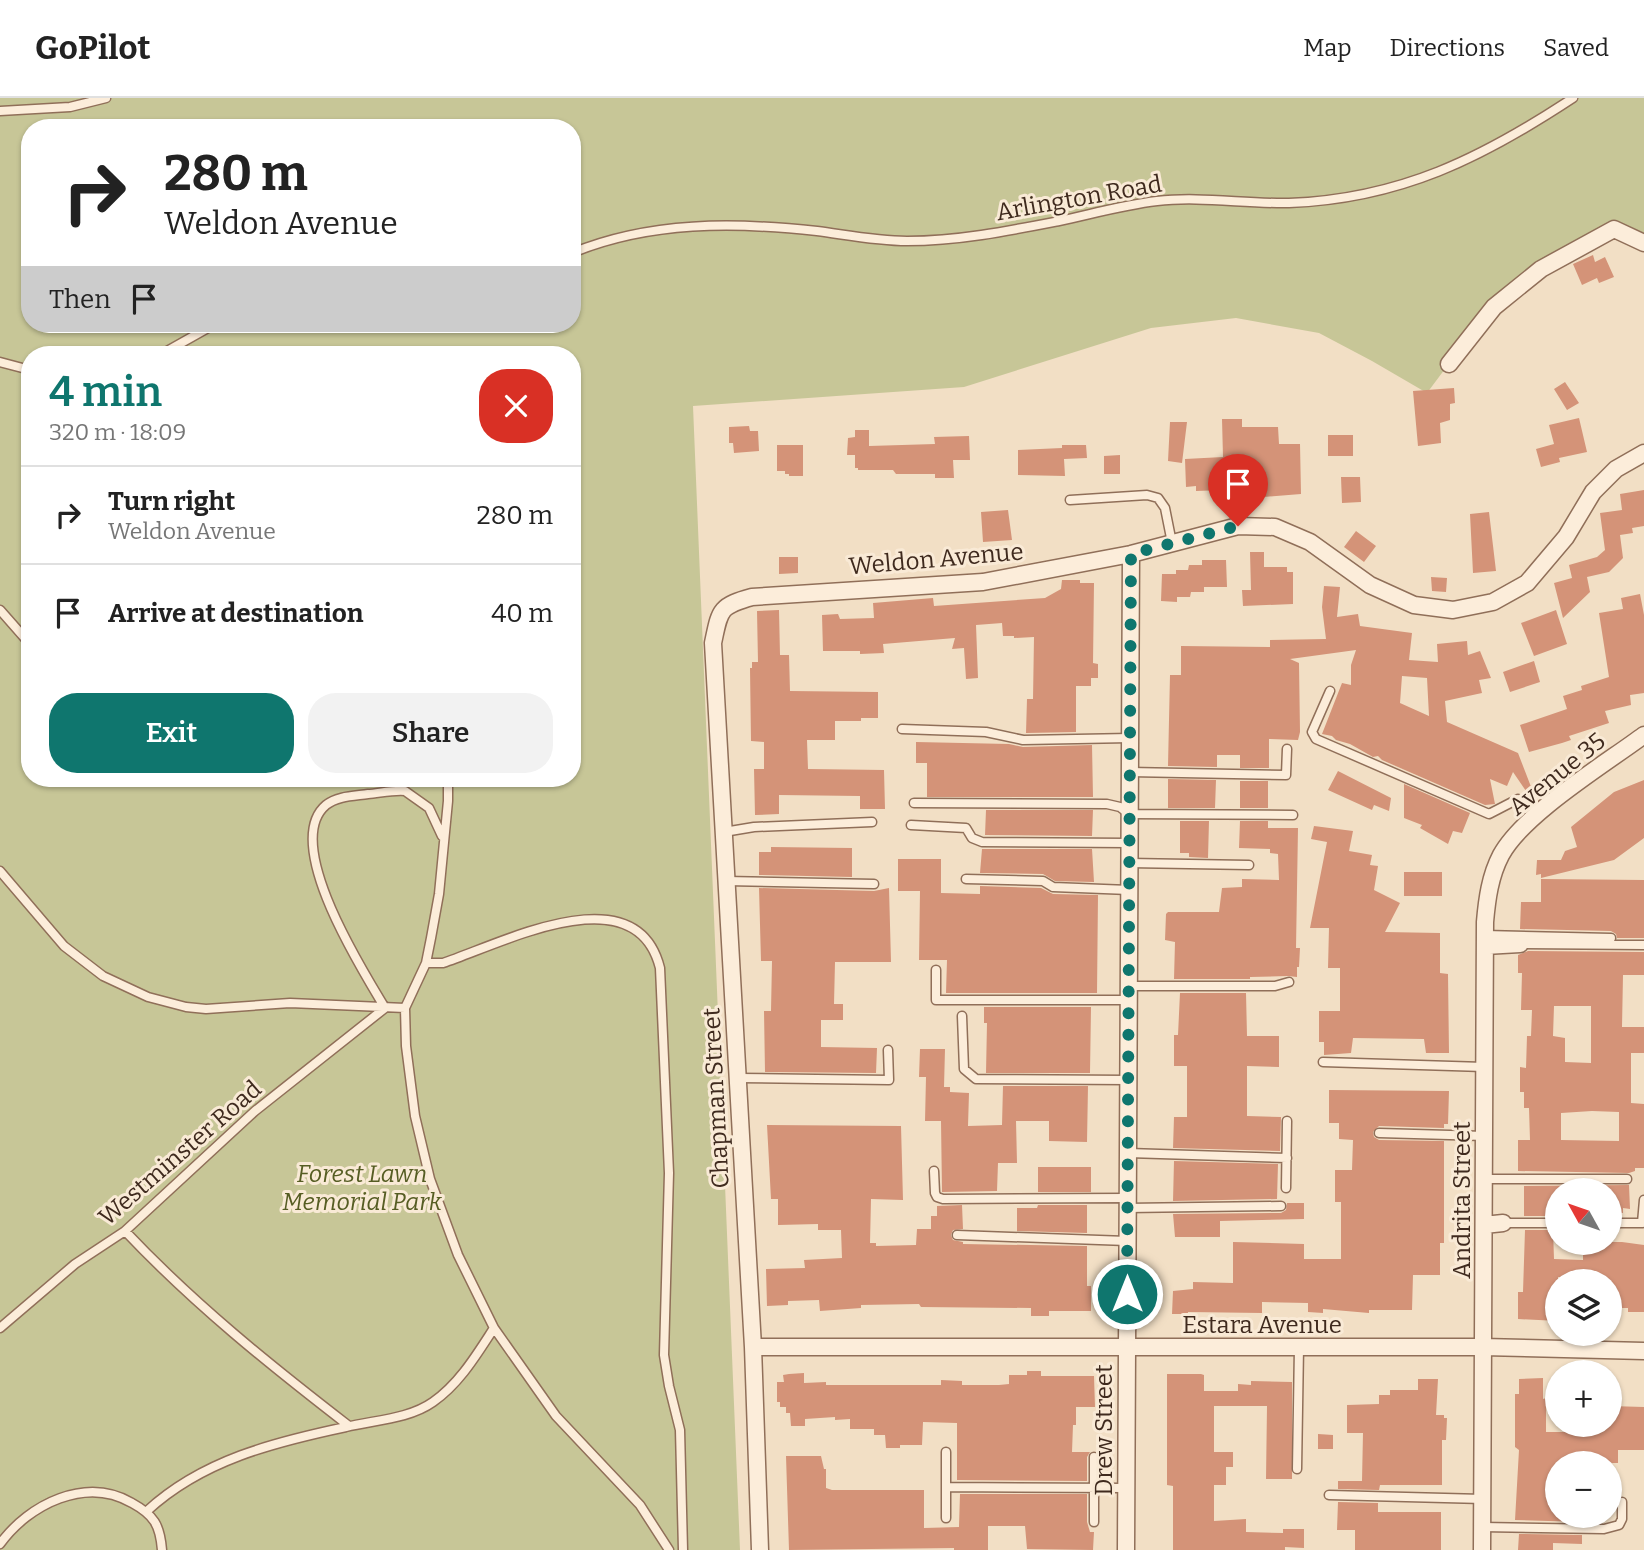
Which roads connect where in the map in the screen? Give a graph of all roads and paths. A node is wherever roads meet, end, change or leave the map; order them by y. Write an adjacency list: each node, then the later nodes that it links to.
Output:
1 (106, 98): 3 (lane)
2 (1573, 98): 5 (lane, Arlington Road)
3 (0, 111)
4 (1644, 243): 9 (street)
5 (581, 250)
6 (199, 333): 7 (lane)
7 (176, 346)
8 (0, 362): 10 (lane)
9 (1449, 364)
10 (21, 368)
11 (1644, 453): 13 (street, Weldon Avenue)
12 (1070, 500): 13 (lane)
13 (1172, 544): 14 (street, Weldon Avenue)
14 (1131, 554): 17 (street, Weldon Avenue); 21 (street, Drew Street)
15 (0, 610): 16 (lane)
16 (21, 634)
17 (713, 643): 31 (street, Chapman Street)
18 (1330, 691): 26 (lane)
19 (902, 729): 21 (lane)
20 (1644, 735): 26 (street, Avenue 35)
21 (1130, 738): 23 (street, Drew Street)
22 (1286, 749): 23 (lane)
23 (1129, 772): 27 (street, Drew Street)
24 (447, 787): 32 (lane)
25 (914, 803): 27 (lane)
26 (1542, 811): 34 (street, Avenue 35)
27 (1129, 814): 28 (lane); 33 (street, Drew Street)
28 (1293, 815)
29 (872, 822): 31 (lane)
30 (911, 825): 33 (lane)
31 (724, 832): 39 (street, Chapman Street)
32 (444, 839): 46 (lane); 50 (lane)
33 (1129, 843): 35 (street, Drew Street)
34 (1502, 853): 43 (street, Andrita Street)
35 (1129, 863): 36 (lane); 41 (street, Drew Street)
36 (1249, 865)
37 (0, 871): 50 (lane)
38 (966, 879): 41 (lane)
39 (726, 881): 40 (lane); 56 (street, Chapman Street)
40 (874, 884)
41 (1129, 890): 49 (street, Drew Street)
42 (1611, 938): 43 (lane)
43 (1485, 940): 44 (street); 55 (street, Andrita Street)
44 (1520, 944): 45 (lane)
45 (1644, 945)
46 (426, 963): 51 (lane); 101 (lane)
47 (936, 970): 49 (lane)
48 (1289, 982): 49 (lane)
49 (1129, 993): 57 (street, Drew Street)
50 (385, 1008): 51 (lane); 74 (lane, Westminster Road)
51 (405, 1008): 78 (lane)
52 (962, 1016): 57 (lane)
53 (888, 1050): 56 (lane)
54 (1323, 1062): 55 (lane)
55 (1485, 1067): 60 (street, Andrita Street)
56 (737, 1078): 79 (street, Chapman Street)
57 (1128, 1080): 61 (street, Drew Street)
58 (1287, 1121): 62 (lane)
59 (1379, 1133): 60 (lane)
60 (1485, 1136): 64 (street, Andrita Street)
61 (1128, 1153): 62 (lane); 68 (street, Drew Street)
62 (1287, 1158): 66 (lane)
63 (934, 1171): 68 (lane)
64 (1485, 1179): 65 (lane); 73 (street, Andrita Street)
65 (1627, 1179)
66 (1286, 1188)
67 (1644, 1200): 72 (lane)
68 (1127, 1203): 69 (lane); 76 (street, Drew Street)
69 (1281, 1206)
70 (1503, 1223): 71 (lane); 73 (street)
71 (1545, 1223)
72 (1622, 1223)
73 (1484, 1225): 82 (street, Andrita Street)
74 (125, 1231): 77 (lane, Westminster Road); 84 (lane)
75 (957, 1236): 76 (lane)
76 (1127, 1241): 80 (street, Drew Street)
77 (0, 1328)
78 (494, 1328): 84 (lane); 100 (lane)
79 (753, 1347): 80 (street, Estara Avenue); 102 (street, Chapman Street)
80 (1126, 1347): 81 (street, Estara Avenue); 89 (street, Drew Street)
81 (1299, 1347): 82 (street, Estara Avenue); 87 (lane)
82 (1483, 1347): 83 (street, Estara Avenue); 92 (street, Andrita Street)
83 (1644, 1350)
84 (349, 1426): 93 (lane)
85 (946, 1452): 88 (lane)
86 (1094, 1457): 90 (lane)
87 (1297, 1469)
88 (946, 1487): 90 (lane); 94 (lane)
89 (1126, 1488): 90 (lane); 103 (street, Drew Street)
90 (1094, 1489): 95 (lane)
91 (1329, 1495): 92 (lane)
92 (1483, 1499): 96 (street, Andrita Street)
93 (147, 1511): 98 (lane); 99 (lane)
94 (946, 1518)
95 (1094, 1522)
96 (1482, 1527): 97 (lane); 104 (street, Andrita Street)
97 (1608, 1528)
98 (0, 1543)
99 (162, 1550)
100 (668, 1550)
101 (683, 1550)
102 (760, 1550)
103 (1126, 1550)
104 (1482, 1550)

